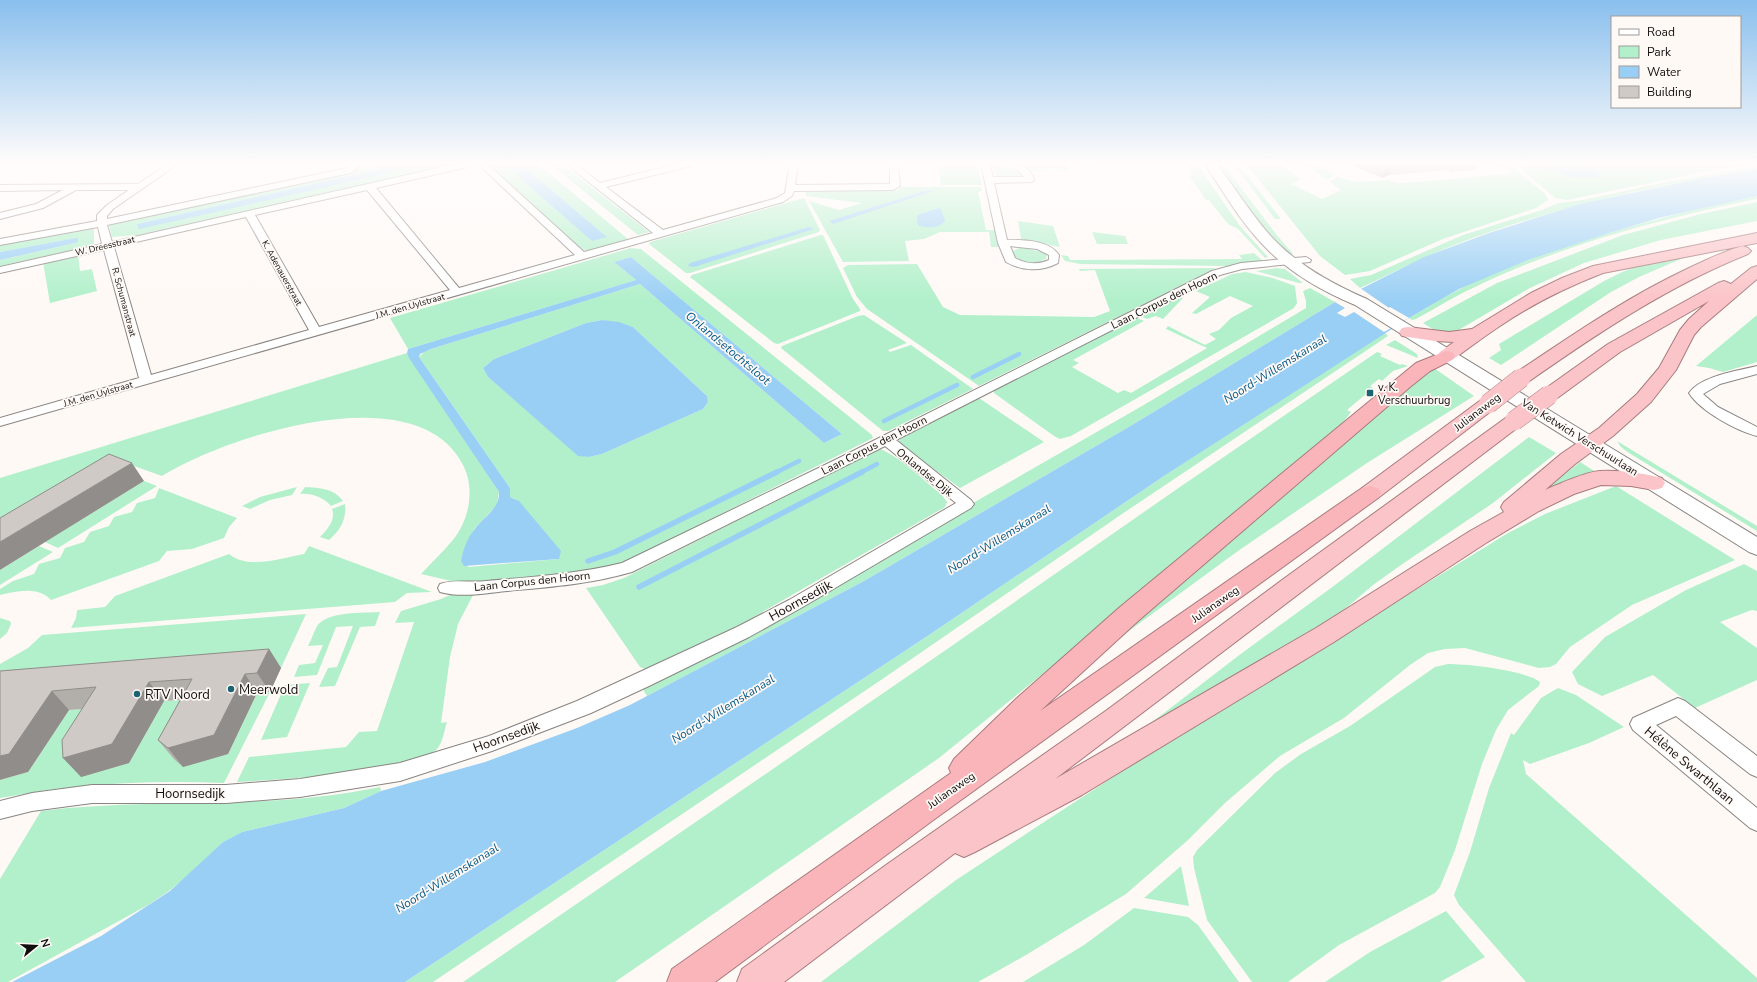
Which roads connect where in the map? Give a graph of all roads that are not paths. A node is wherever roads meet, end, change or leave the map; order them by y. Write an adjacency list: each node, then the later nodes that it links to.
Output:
1 (28, 210): 12 (street)
2 (107, 210): 13 (street)
3 (167, 210): 13 (street)
4 (268, 210): 11 (street, W. Dreesstraat)
5 (389, 210): 25 (street)
6 (532, 210): 21 (street)
7 (630, 210): 14 (street)
8 (746, 210): 14 (street, J.M. den Uylstraat)
9 (996, 210): 18 (street)
10 (1245, 210): 22 (main road)
11 (249, 214): 19 (street, W. Dreesstraat); 27 (street, K. Adenauerstraat)
12 (0, 216)
13 (102, 224): 16 (street); 19 (street, R. Schumanstraat)
14 (661, 234): 21 (street, J.M. den Uylstraat)
15 (1757, 238): 28 (highway)
16 (0, 242)
17 (1288, 242): 22 (main road)
18 (1003, 243)
19 (109, 245): 23 (street, W. Dreesstraat); 31 (street, R. Schumanstraat)
20 (1757, 246): 43 (highway, Julianaweg, bridge)
21 (582, 256): 25 (street, J.M. den Uylstraat)
22 (1298, 260): 26 (main road, Van Ketwich Verschuurlaan); 34 (street, Laan Corpus den Hoorn)
23 (0, 270)
24 (1757, 271): 35 (highway); 45 (highway, bridge)
25 (457, 292): 27 (street, J.M. den Uylstraat)
26 (1402, 328): 28 (highway); 29 (main road, Van Ketwich Verschuurlaan)
27 (316, 332): 31 (street, J.M. den Uylstraat)
28 (1478, 333): 29 (highway)
29 (1446, 356): 35 (main road, Van Ketwich Verschuurlaan); 43 (highway)
30 (1757, 370): 33 (street)
31 (146, 381): 32 (street, J.M. den Uylstraat)
32 (0, 422)
33 (1757, 432)
34 (884, 439): 37 (street, Onlandse Dijk); 40 (street, Laan Corpus den Hoorn)
35 (1589, 443): 36 (main road, Van Ketwich Verschuurlaan); 38 (highway)
36 (1654, 483): 38 (highway); 39 (main road, Van Ketwich Verschuurlaan)
37 (966, 504): 42 (street, Hoornsedijk)
38 (1478, 536): 45 (highway)
39 (1757, 547)
40 (446, 588)
41 (1757, 768): 44 (street, Hélène Swarthlaan)
42 (0, 810)
43 (920, 811): 46 (highway, Julianaweg)
44 (1757, 821)
45 (898, 876): 47 (highway)
46 (685, 982)
47 (755, 982)

